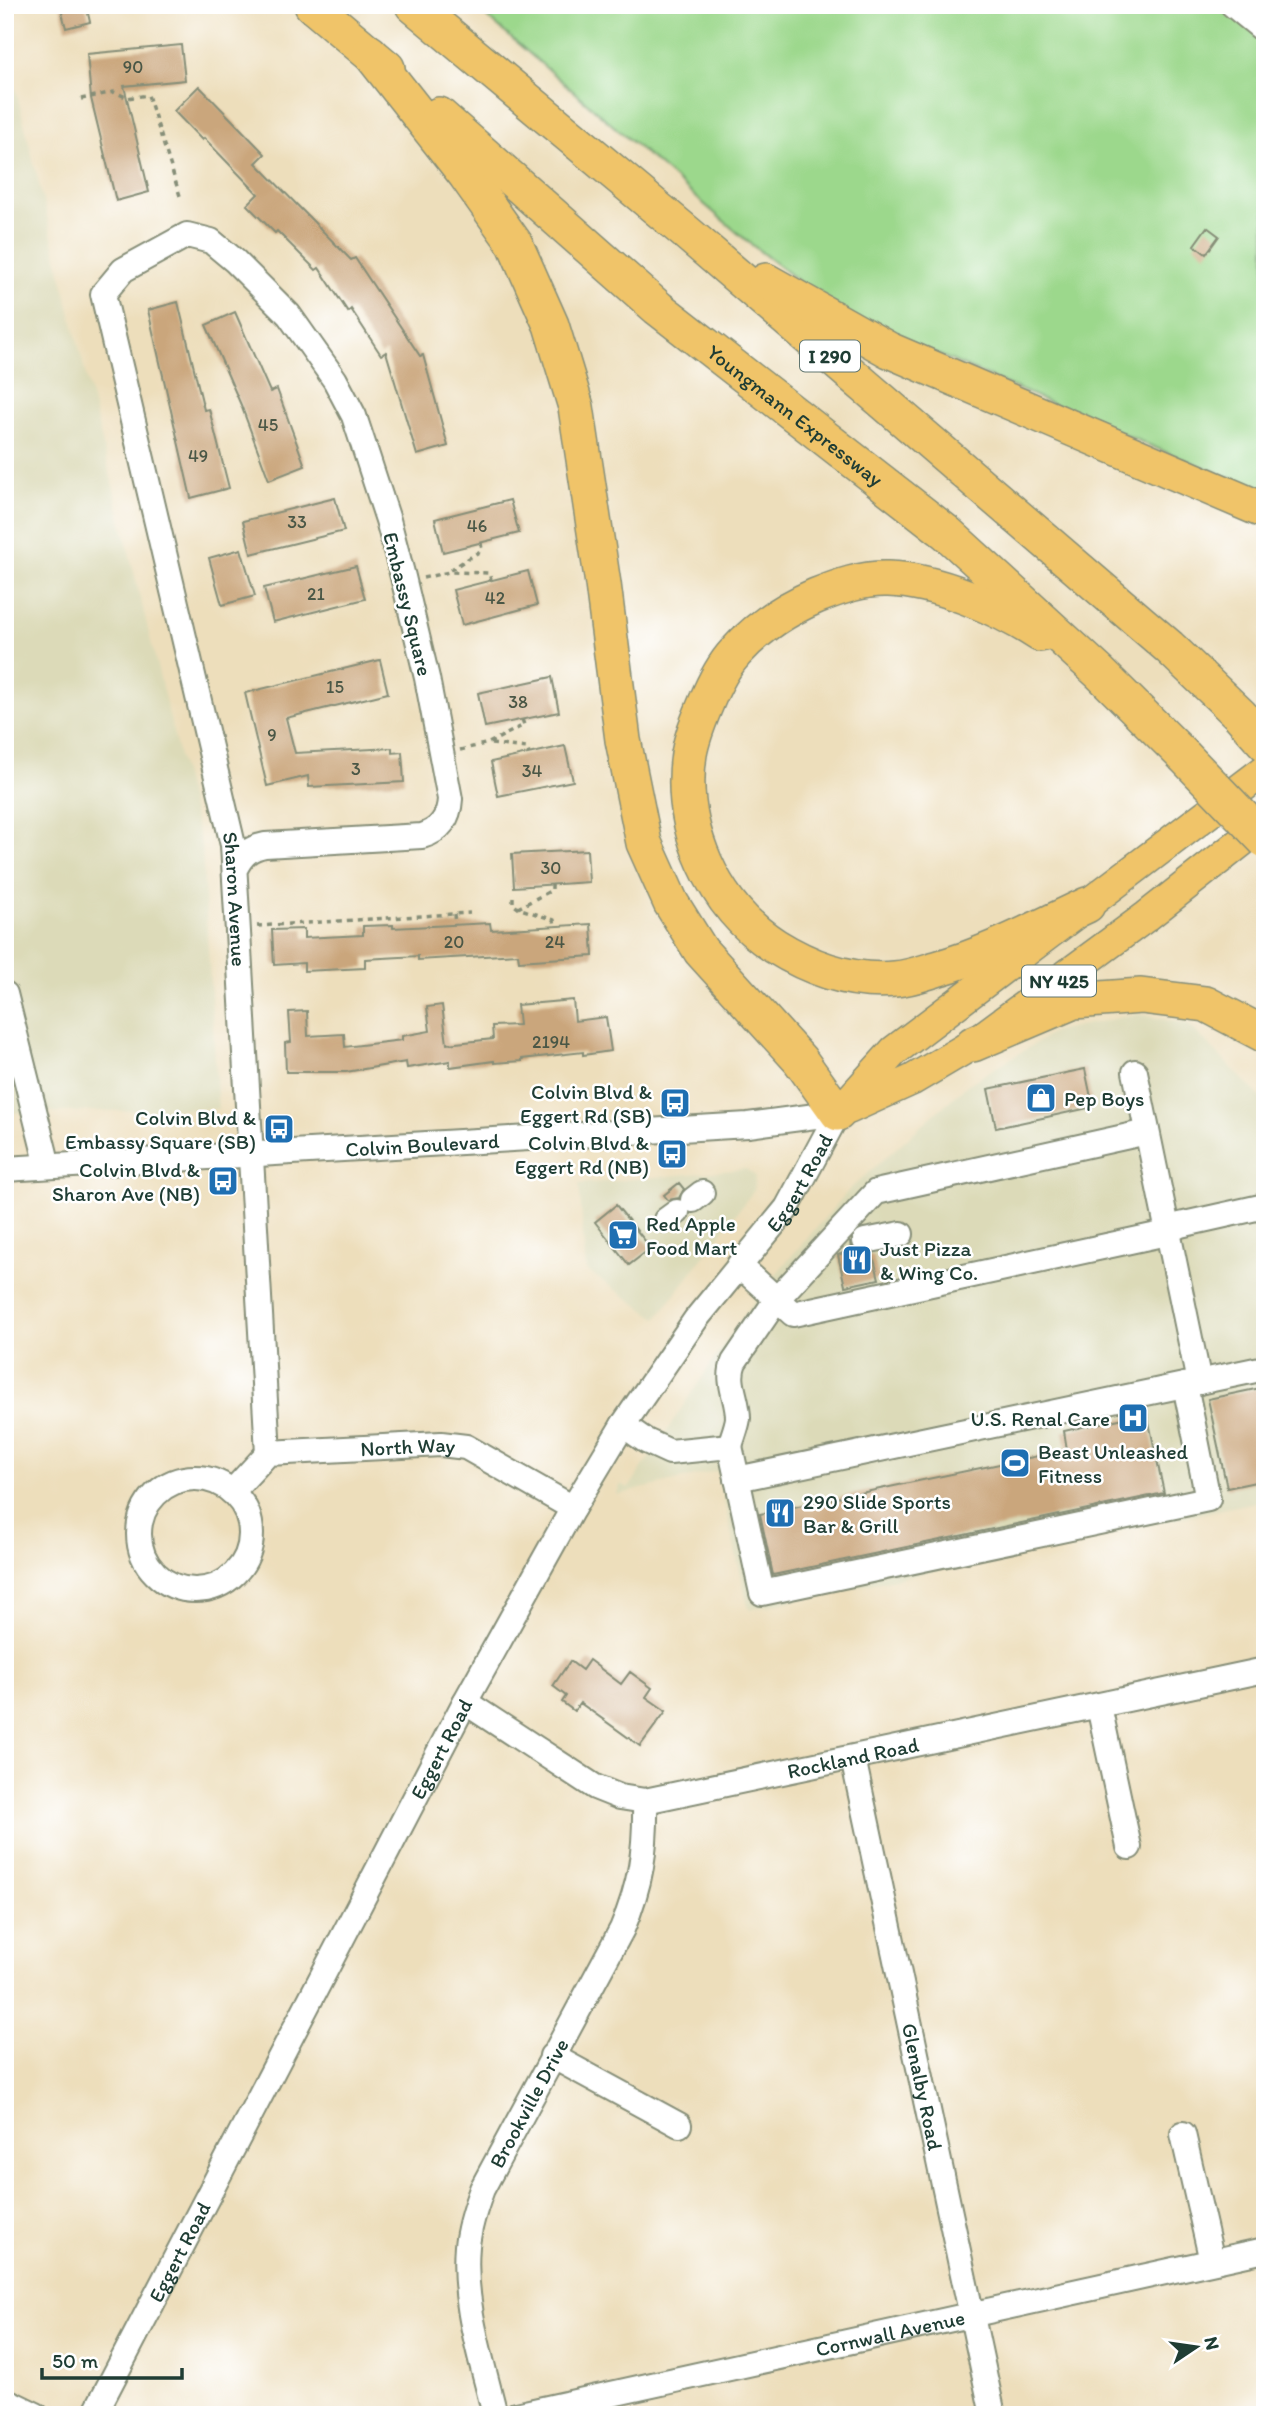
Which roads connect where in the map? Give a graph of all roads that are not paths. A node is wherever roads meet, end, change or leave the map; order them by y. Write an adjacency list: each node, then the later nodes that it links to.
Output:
1 (312, 5): 5 (highway, Youngmann Expressway)
2 (413, 5): 6 (highway, I 290)
3 (1233, 5): 4 (street)
4 (1265, 31)
5 (370, 53): 9 (highway, Youngmann Expressway); 20 (highway)
6 (688, 234): 8 (highway); 10 (highway, I 290)
7 (187, 235): 14 (street, Sharon Avenue); 14 (street, Embassy Square)
8 (1265, 511)
9 (1099, 672): 13 (highway, Youngmann Expressway, bridge); 15 (highway)
10 (1265, 743)
11 (1265, 770): 15 (main road)
12 (1265, 823): 18 (main road, NY 425)
13 (1265, 840)
14 (235, 869): 22 (street, Sharon Avenue)
15 (1087, 905): 20 (main road)
16 (5, 994): 23 (street)
17 (1265, 1035): 18 (highway)
18 (973, 1044): 20 (main road, NY 425)
19 (1135, 1072): 21 (street)
20 (838, 1113): 22 (street, Colvin Boulevard); 29 (street, Eggert Road)
21 (1147, 1132): 26 (street); 28 (street)
22 (251, 1155): 23 (street, Colvin Boulevard); 35 (street, Sharon Avenue)
23 (48, 1166): 24 (street, Colvin Boulevard)
24 (5, 1169)
25 (1265, 1206): 26 (street)
26 (1167, 1231): 30 (street); 32 (street)
27 (901, 1234): 28 (street)
28 (822, 1251): 30 (street)
29 (738, 1265): 30 (street); 33 (street, Eggert Road)
30 (776, 1299): 34 (street)
31 (1265, 1368): 32 (street)
32 (1192, 1383): 36 (street); 36 (street)
33 (623, 1425): 34 (street); 38 (street, Eggert Road)
34 (730, 1446): 36 (street)
35 (268, 1454): 37 (street); 38 (street, North Way)
36 (737, 1479)
37 (232, 1492): 37 (street)
38 (573, 1507): 40 (street, Eggert Road)
39 (1265, 1670): 41 (street, Rockland Road)
40 (465, 1702): 43 (street, Rockland Road); 53 (street, Eggert Road)
41 (1099, 1706): 42 (street, Rockland Road); 44 (street)
42 (853, 1758): 43 (street, Rockland Road); 50 (street, Glenalby Road)
43 (645, 1801): 45 (street, Brookville Drive)
44 (1129, 1847)
45 (552, 2056): 46 (street); 54 (street, Brookville Drive)
46 (679, 2125)
47 (1183, 2134): 49 (street)
48 (1265, 2250): 49 (street, Cornwall Avenue)
49 (1212, 2261): 50 (street, Cornwall Avenue)
50 (971, 2314): 55 (street, Cornwall Avenue); 56 (street, Glenalby Road)
51 (5, 2400): 52 (street)
52 (36, 2415)
53 (94, 2415)
54 (495, 2415)
55 (516, 2415)
56 (993, 2415)

